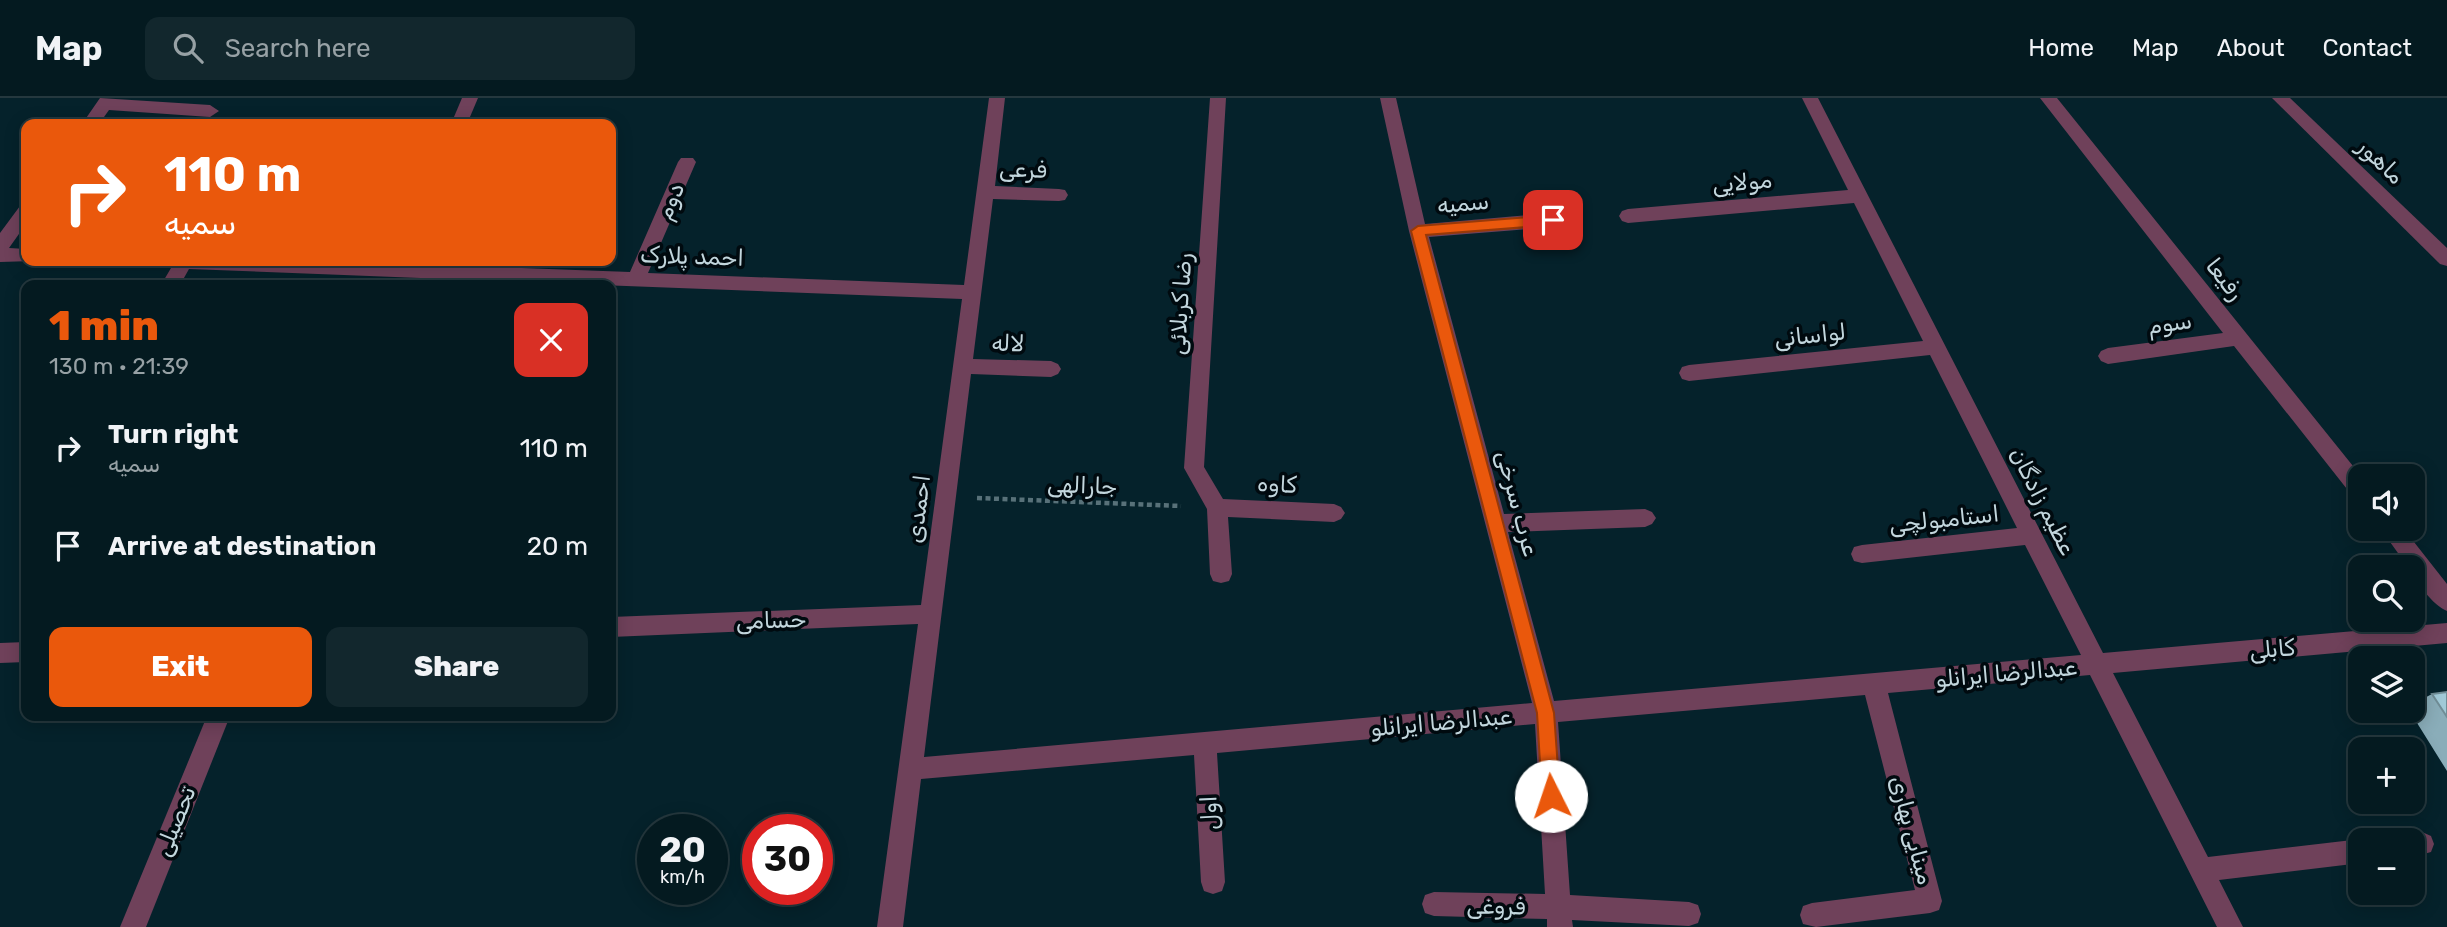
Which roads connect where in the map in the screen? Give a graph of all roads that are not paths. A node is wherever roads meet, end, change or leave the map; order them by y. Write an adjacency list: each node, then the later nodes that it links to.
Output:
1 (470, 98): 11 (street)
2 (998, 98): 13 (street, احمدی)
3 (1218, 98): 35 (street, رضا کربلائی)
4 (1388, 98): 19 (street, عرب سرخی)
5 (1810, 98): 15 (street, عظیم زادگان)
6 (2048, 98): 28 (street, رفیعا)
7 (2280, 98): 23 (street, ماهور)
8 (107, 101): 9 (street); 10 (street)
9 (210, 111)
10 (94, 119)
11 (461, 119)
12 (687, 162): 26 (street, دوم)
13 (985, 192): 14 (street, فرعی); 27 (street, احمدی)
14 (1059, 195)
15 (1859, 196): 16 (street, مولایی); 29 (street, عظیم زادگان)
16 (1628, 216)
17 (21, 218): 20 (street)
18 (1553, 220): 19 (street, سمیه)
19 (1418, 231): 38 (street, عرب سرخی)
20 (0, 247)
21 (0, 255): 22 (street)
22 (21, 256)
23 (2447, 259)
24 (270, 266): 25 (street, احمد پلارک)
25 (399, 272): 26 (street, احمد پلارک)
26 (636, 279): 27 (street, احمد پلارک)
27 (972, 292): 31 (street, احمدی)
28 (2239, 338): 30 (street, سوم); 34 (street, رفیعا)
29 (1936, 347): 33 (street, لواسانی); 39 (street, عظیم زادگان)
30 (2108, 356)
31 (963, 366): 32 (street, لاله); 44 (street, احمدی)
32 (1051, 369)
33 (1689, 373)
34 (2348, 476)
35 (1217, 508): 36 (street, کاوه); 42 (street)
36 (1334, 513)
37 (1646, 518): 38 (street)
38 (1496, 523): 51 (street, عرب سرخی)
39 (2031, 535): 41 (street, استامبولچی); 49 (street, عظیم زادگان)
40 (2399, 541): 43 (street)
41 (1862, 554)
42 (1221, 574)
43 (2447, 601)
44 (931, 614): 45 (street, حسامی); 54 (street, احمدی)
45 (616, 627)
46 (2447, 634): 49 (street, کابلی)
47 (21, 652): 48 (street)
48 (0, 653)
49 (2097, 665): 50 (street, عبدالرضا ایرانلو); 56 (street, عظیم زادگان)
50 (1874, 684): 51 (street, عبدالرضا ایرانلو); 60 (street, مینایی بهاری)
51 (1546, 713): 53 (street, عبدالرضا ایرانلو); 61 (street, عرب سرخی)
52 (216, 721): 62 (street, تحصیلی)
53 (1205, 743): 54 (street, عبدالرضا ایرانلو); 57 (street, اول)
54 (911, 769): 63 (street, احمدی)
55 (2348, 853): 56 (street)
56 (2201, 870): 64 (street, عظیم زادگان)
57 (1213, 883)
58 (1434, 904): 61 (street, فروغی)
59 (1689, 914): 61 (street)
60 (1812, 915)
61 (1559, 917)
62 (132, 927)
63 (890, 927)
64 (2230, 927)

